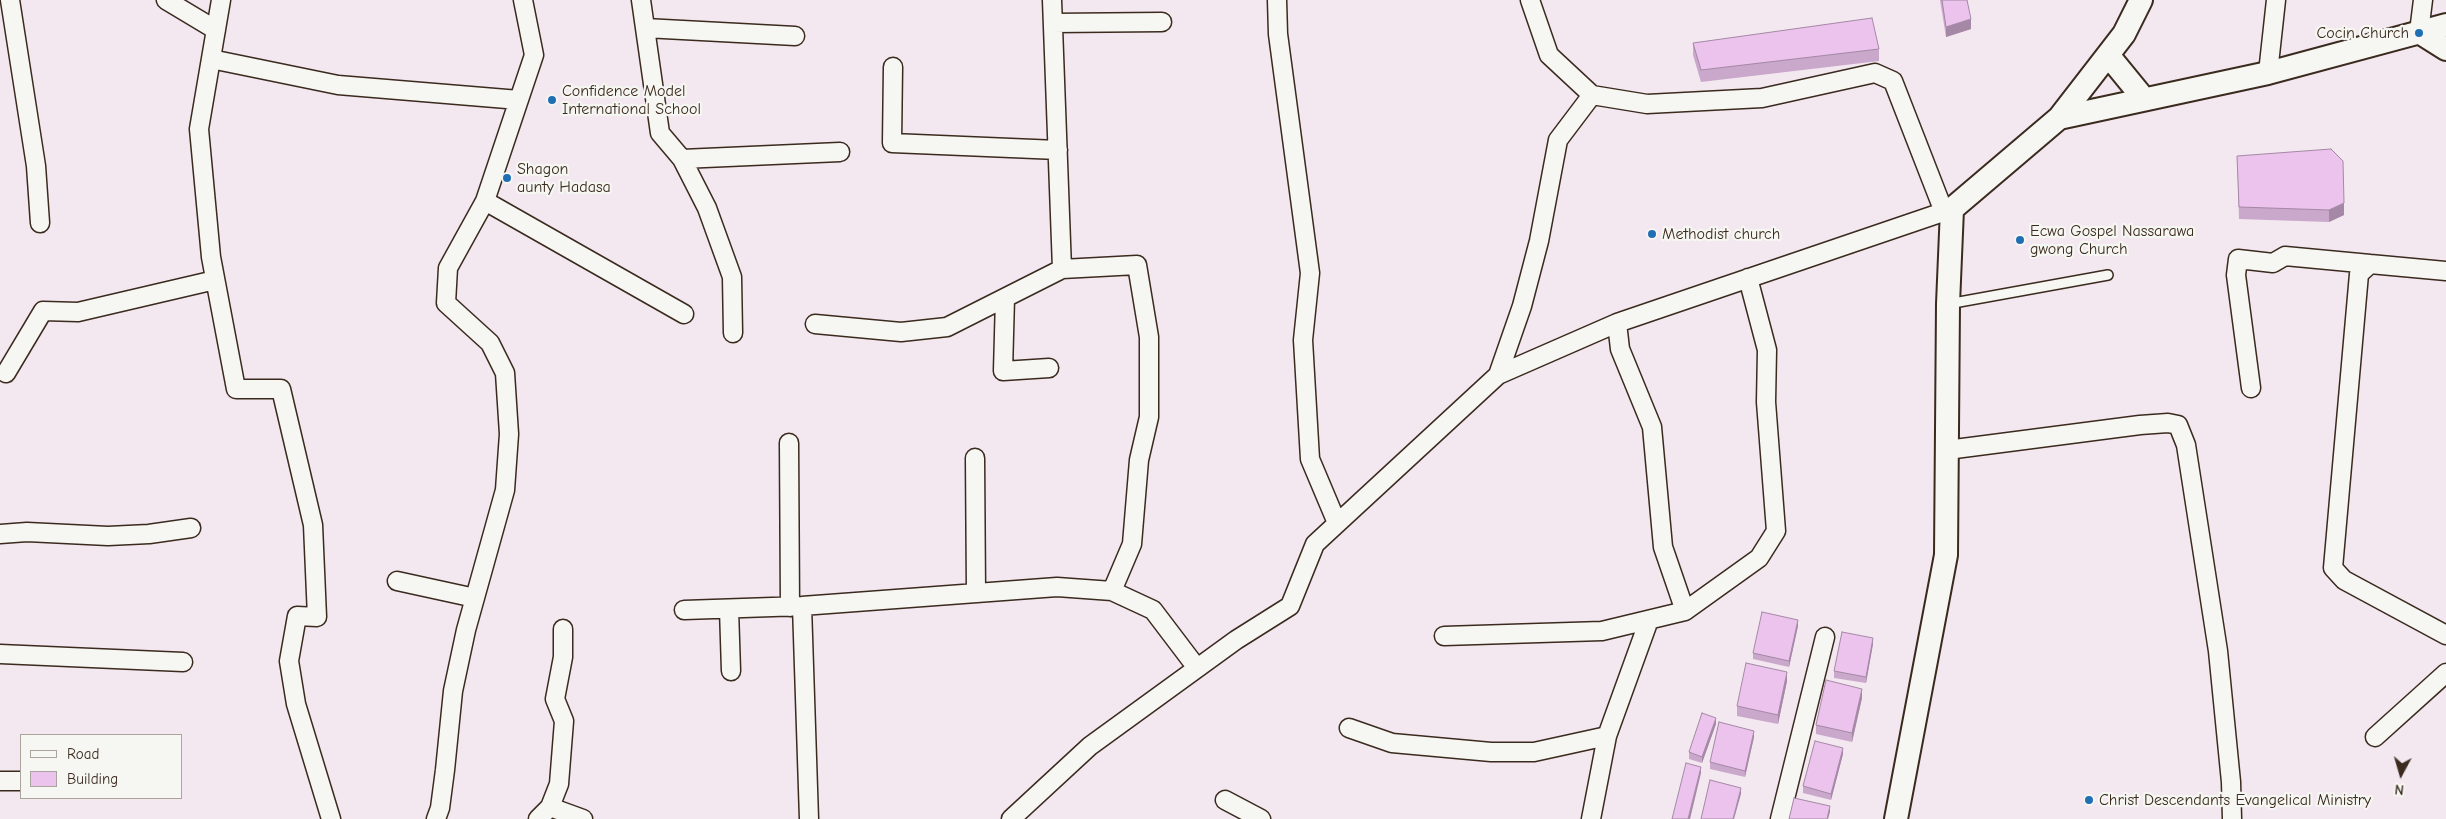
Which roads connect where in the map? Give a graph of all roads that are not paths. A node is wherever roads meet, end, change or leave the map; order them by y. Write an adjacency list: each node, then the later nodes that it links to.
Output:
1 (10, 0): 33 (street)
2 (166, 0): 16 (street)
3 (221, 0): 16 (street)
4 (523, 0): 26 (street)
5 (641, 0): 15 (street)
6 (1052, 0): 13 (street)
7 (1277, 0): 53 (street)
8 (1530, 0): 24 (street)
9 (2141, 0): 20 (street)
10 (2276, 0): 23 (street)
11 (2422, 0): 17 (street)
12 (1162, 22): 13 (street)
13 (1053, 23): 28 (street)
14 (2446, 25): 17 (street)
15 (645, 28): 18 (street); 30 (street)
16 (216, 30): 21 (street)
17 (2419, 32): 19 (street); 23 (street)
18 (795, 36)
19 (2446, 49)
20 (2108, 55): 25 (street); 27 (street)
21 (211, 60): 26 (street); 39 (street)
22 (892, 67): 28 (street)
23 (2268, 73): 25 (street)
24 (1592, 94): 32 (street); 48 (street)
25 (2144, 99): 27 (street)
26 (519, 100): 31 (street)
27 (2059, 118): 32 (street)
28 (1058, 150): 35 (street)
29 (840, 152): 30 (street)
30 (682, 159): 45 (street)
31 (485, 201): 42 (street); 59 (street)
32 (1948, 211): 38 (street); 41 (street)
33 (40, 223)
34 (2370, 264): 36 (street); 49 (street); 66 (street)
35 (1062, 269): 40 (street); 57 (street)
36 (2446, 271)
37 (2108, 275): 41 (lane)
38 (1748, 278): 43 (street); 63 (street)
39 (215, 280): 47 (street); 81 (street)
40 (1005, 298): 44 (street); 46 (street)
41 (1948, 304): 51 (street)
42 (684, 314)
43 (1618, 323): 48 (street); 63 (street)
44 (815, 324)
45 (733, 333)
46 (1049, 368)
47 (6, 373)
48 (1498, 375): 53 (street)
49 (2251, 388)
50 (788, 442): 60 (street)
51 (1947, 450): 89 (street); 90 (street)
52 (975, 458): 58 (street)
53 (1337, 523): 71 (street)
54 (191, 528): 55 (street)
55 (0, 534)
56 (397, 581): 59 (street)
57 (1112, 591): 58 (street); 71 (street)
58 (976, 593): 60 (street)
59 (475, 598): 82 (street)
60 (796, 606): 61 (street); 84 (street)
61 (729, 608): 62 (street); 72 (street)
62 (684, 610)
63 (1685, 612): 64 (street)
64 (1648, 620): 67 (street); 75 (street)
65 (563, 629): 80 (street)
66 (2446, 635)
67 (1444, 636)
68 (1826, 637): 88 (street)
69 (0, 654): 70 (street)
70 (184, 662)
71 (1197, 668): 85 (street)
72 (731, 671)
73 (2446, 673): 76 (street)
74 (1349, 728): 75 (street)
75 (1607, 736): 87 (street)
76 (2375, 737)
77 (20, 780): 78 (street)
78 (0, 781)
79 (1225, 800): 86 (street)
80 (544, 813): 83 (street)
81 (331, 819)
82 (436, 819)
83 (583, 819)
84 (809, 819)
85 (1011, 819)
86 (1261, 819)
87 (1591, 819)
88 (1780, 819)
89 (1896, 819)
90 (2232, 819)

